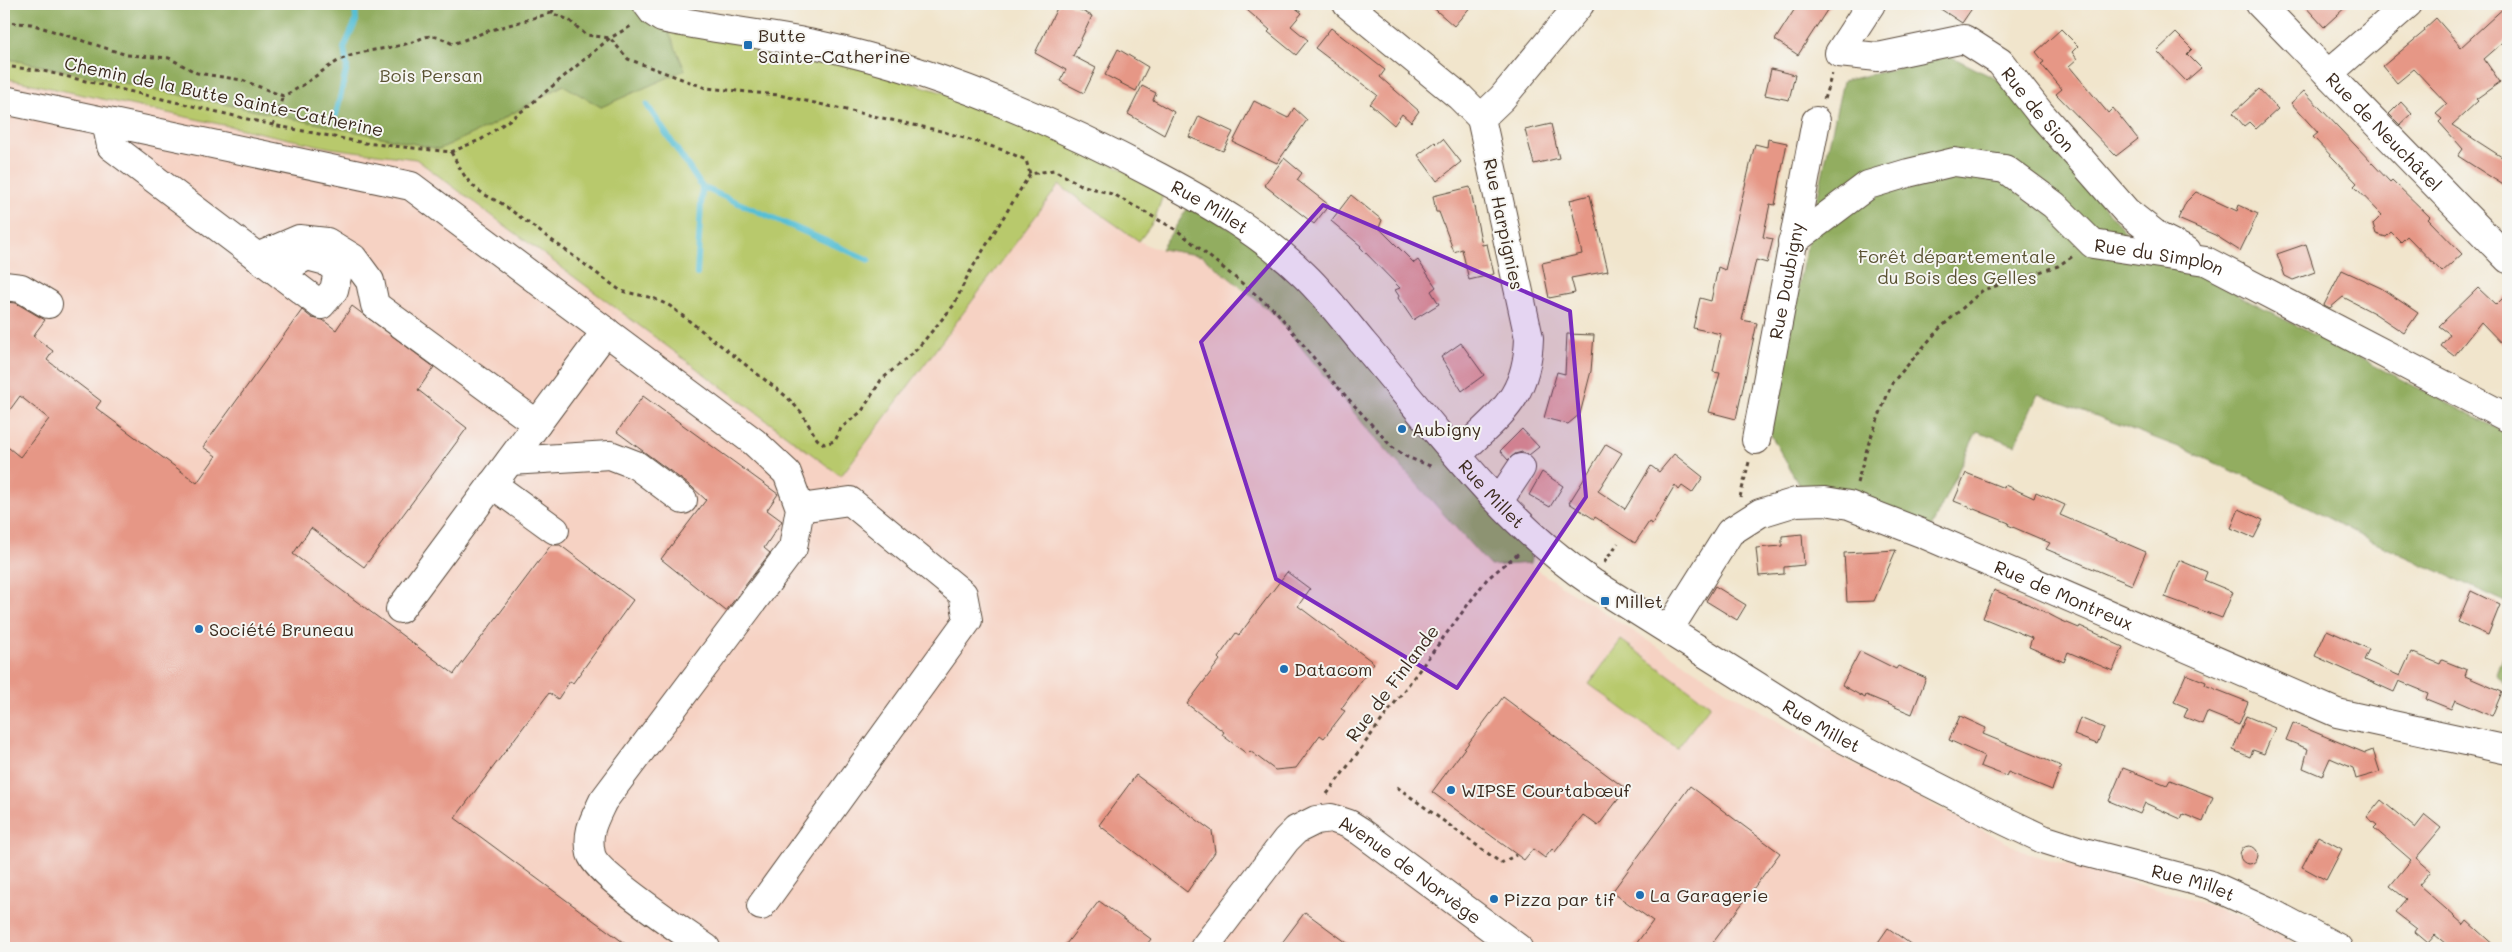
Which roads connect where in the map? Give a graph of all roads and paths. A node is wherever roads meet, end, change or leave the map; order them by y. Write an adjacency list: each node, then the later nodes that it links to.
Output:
1 (558, 4): 8 (path)
2 (1347, 4): 16 (street)
3 (1580, 4): 16 (street)
4 (1871, 4): 11 (street)
5 (2260, 4): 13 (street, Rue de Neuchâtel)
6 (2408, 4): 13 (street)
7 (650, 8): 33 (street, Rue Millet)
8 (551, 12): 10 (path); 14 (path)
9 (4, 22): 14 (path)
10 (610, 38): 20 (path, Chemin de la Butte Sainte-Catherine); 21 (path)
11 (1839, 53): 17 (path); 26 (street, Rue de Sion)
12 (4, 66): 19 (path, Chemin de la Butte Sainte-Catherine)
13 (2328, 74): 25 (street, Rue de Neuchâtel)
14 (283, 96): 19 (path)
15 (4, 100): 18 (street)
16 (1480, 118): 33 (street, Rue Harpignies)
17 (1816, 121): 23 (street, Rue Daubigny)
18 (106, 122): 29 (street); 31 (street)
19 (273, 125): 20 (path, Chemin de la Butte Sainte-Catherine)
20 (452, 152): 21 (path)
21 (1030, 174): 22 (path)
22 (1178, 231)
23 (1792, 242): 24 (street, Rue du Simplon); 32 (street, Rue Daubigny)
24 (2093, 244): 26 (street, Rue du Simplon); 37 (path)
25 (2508, 259)
26 (2206, 261): 30 (street, Rue du Simplon)
27 (4, 286): 28 (street)
28 (48, 304)
29 (606, 331): 31 (street); 40 (street)
30 (2508, 418)
31 (537, 424): 34 (street)
32 (1756, 440): 42 (path)
33 (1458, 455): 39 (street, Rue Millet)
34 (510, 461): 36 (street); 38 (street)
35 (1521, 468): 39 (street)
36 (492, 484): 41 (street); 44 (street)
37 (1856, 487)
38 (683, 500)
39 (1499, 501): 45 (street, Rue Millet)
40 (800, 508): 50 (street); 51 (street)
41 (555, 530)
42 (1730, 532): 45 (street, Rue de Montreux); 46 (street, Rue de Montreux)
43 (1497, 570): 48 (path, Rue de Finlande)
44 (400, 609)
45 (1669, 629): 54 (street, Rue Millet)
46 (2508, 750)
47 (1397, 787): 49 (path)
48 (1331, 818): 52 (street, Avenue de Norvège); 53 (street, Avenue de Norvège)
49 (1516, 855)
50 (761, 906)
51 (706, 948)
52 (1204, 948)
53 (1518, 948)
54 (2338, 948)

